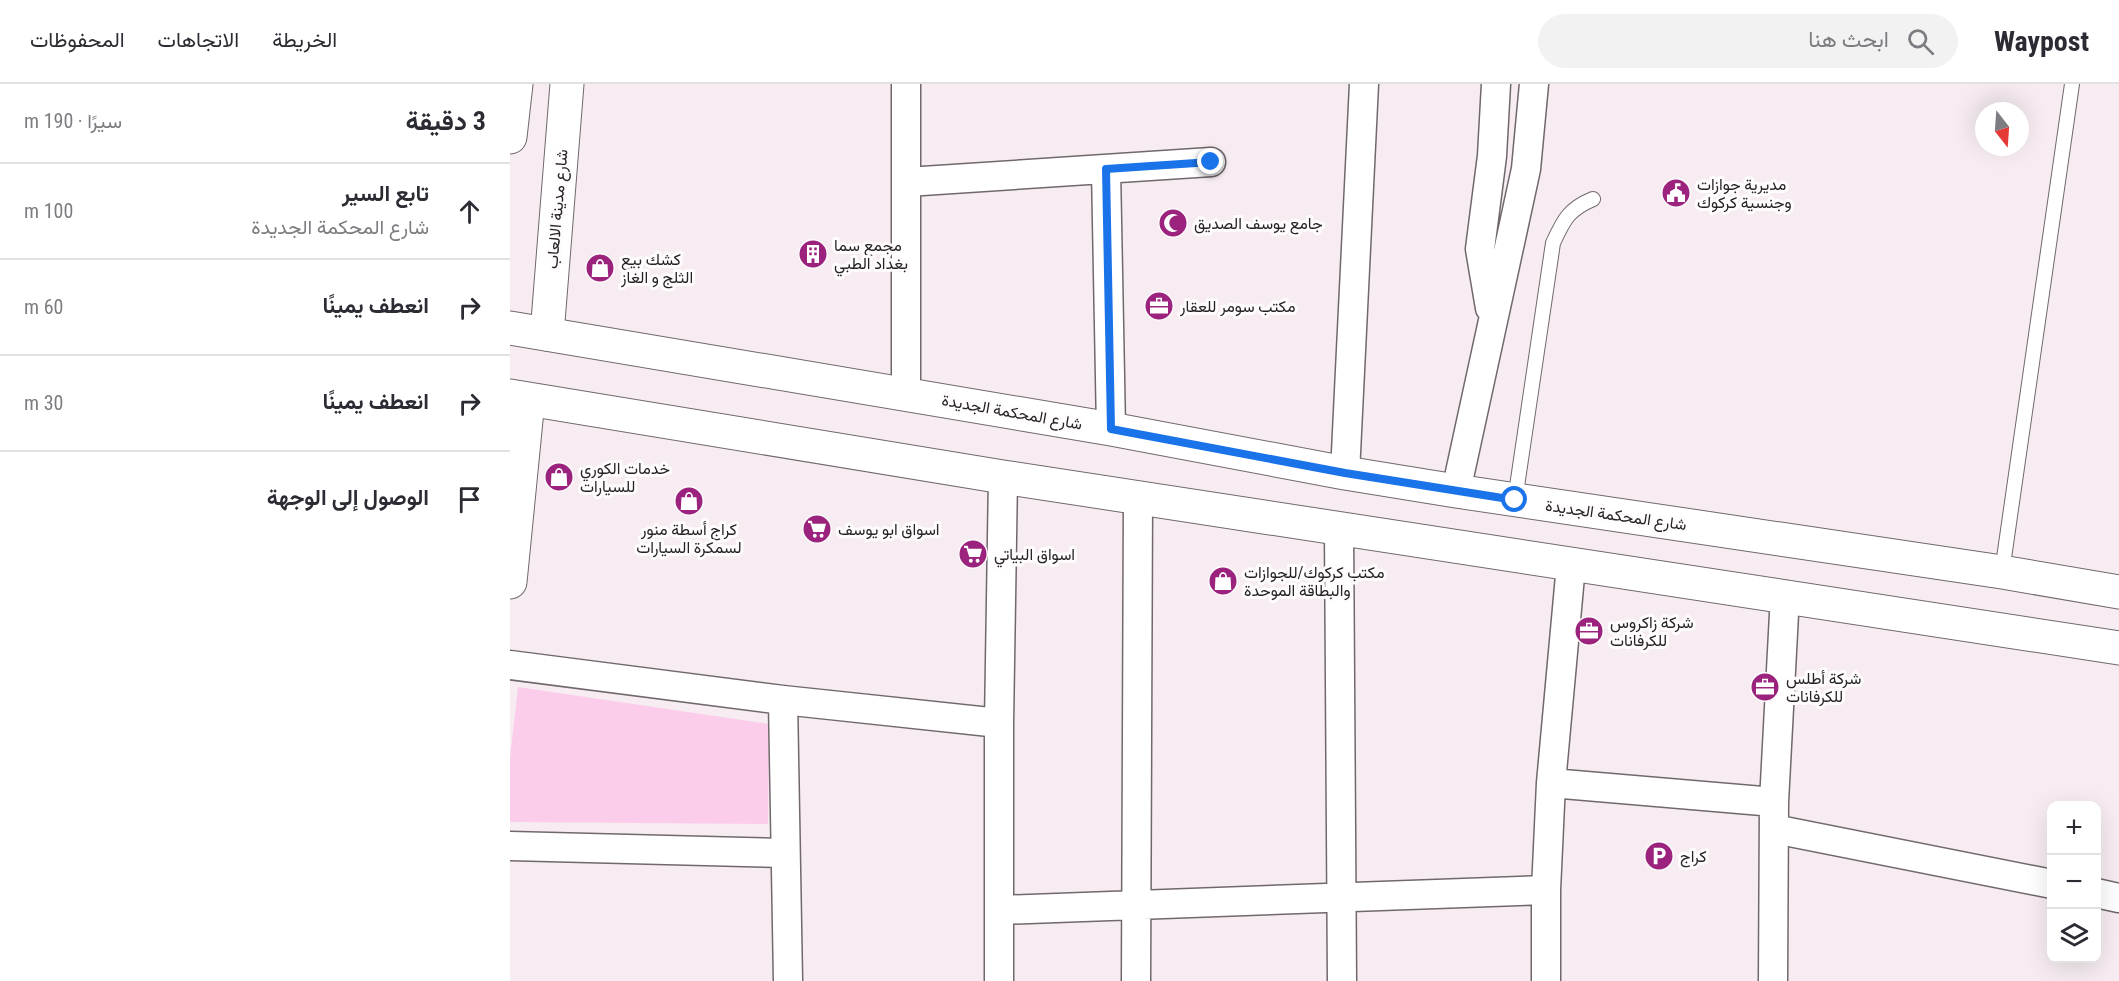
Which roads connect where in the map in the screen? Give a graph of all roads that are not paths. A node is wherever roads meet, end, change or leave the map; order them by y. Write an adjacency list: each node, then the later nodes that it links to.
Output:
1 (516, 84): 8 (main road)
2 (567, 84): 15 (main road, شارع مدينة الالعاب)
3 (906, 84): 11 (street)
4 (1364, 84): 19 (street)
5 (1496, 84): 13 (street)
6 (1534, 84): 13 (street)
7 (2072, 84): 26 (lane)
8 (510, 137)
9 (1211, 162): 10 (street)
10 (1106, 169): 11 (street); 18 (street)
11 (907, 182): 16 (street)
12 (1593, 199): 23 (lane)
13 (1493, 324): 21 (street)
14 (510, 328): 15 (main road, شارع المحكمة الجديدة)
15 (547, 334): 16 (main road, شارع المحكمة الجديدة)
16 (906, 393): 18 (main road, شارع المحكمة الجديدة)
17 (519, 398): 20 (main road); 27 (main road)
18 (1111, 429): 19 (main road, شارع المحكمة الجديدة)
19 (1345, 473): 21 (main road, شارع المحكمة الجديدة)
20 (1003, 477): 22 (main road); 33 (street)
21 (1456, 492): 23 (main road, شارع المحكمة الجديدة)
22 (1138, 497): 24 (main road); 43 (street)
23 (1515, 500): 26 (main road, شارع المحكمة الجديدة)
24 (1339, 530): 25 (main road); 41 (street)
25 (1570, 565): 29 (main road); 34 (street)
26 (2002, 572): 28 (main road, شارع المحكمة الجديدة)
27 (510, 582)
28 (2119, 592)
29 (1785, 595): 30 (main road); 35 (street)
30 (2119, 648)
31 (510, 665): 32 (street)
32 (783, 700): 33 (street); 37 (street)
33 (999, 723): 44 (street)
34 (1551, 783): 35 (street); 39 (street)
35 (1774, 815): 38 (street); 50 (street)
36 (510, 846): 37 (street)
37 (784, 853): 45 (street)
38 (2047, 883)
39 (1546, 890): 41 (street); 49 (street)
40 (2101, 894): 42 (street)
41 (1342, 897): 43 (street); 48 (street)
42 (2119, 898)
43 (1136, 905): 44 (street); 47 (street)
44 (1000, 910): 46 (street)
45 (788, 981)
46 (999, 981)
47 (1136, 981)
48 (1342, 981)
49 (1546, 981)
50 (1773, 981)

